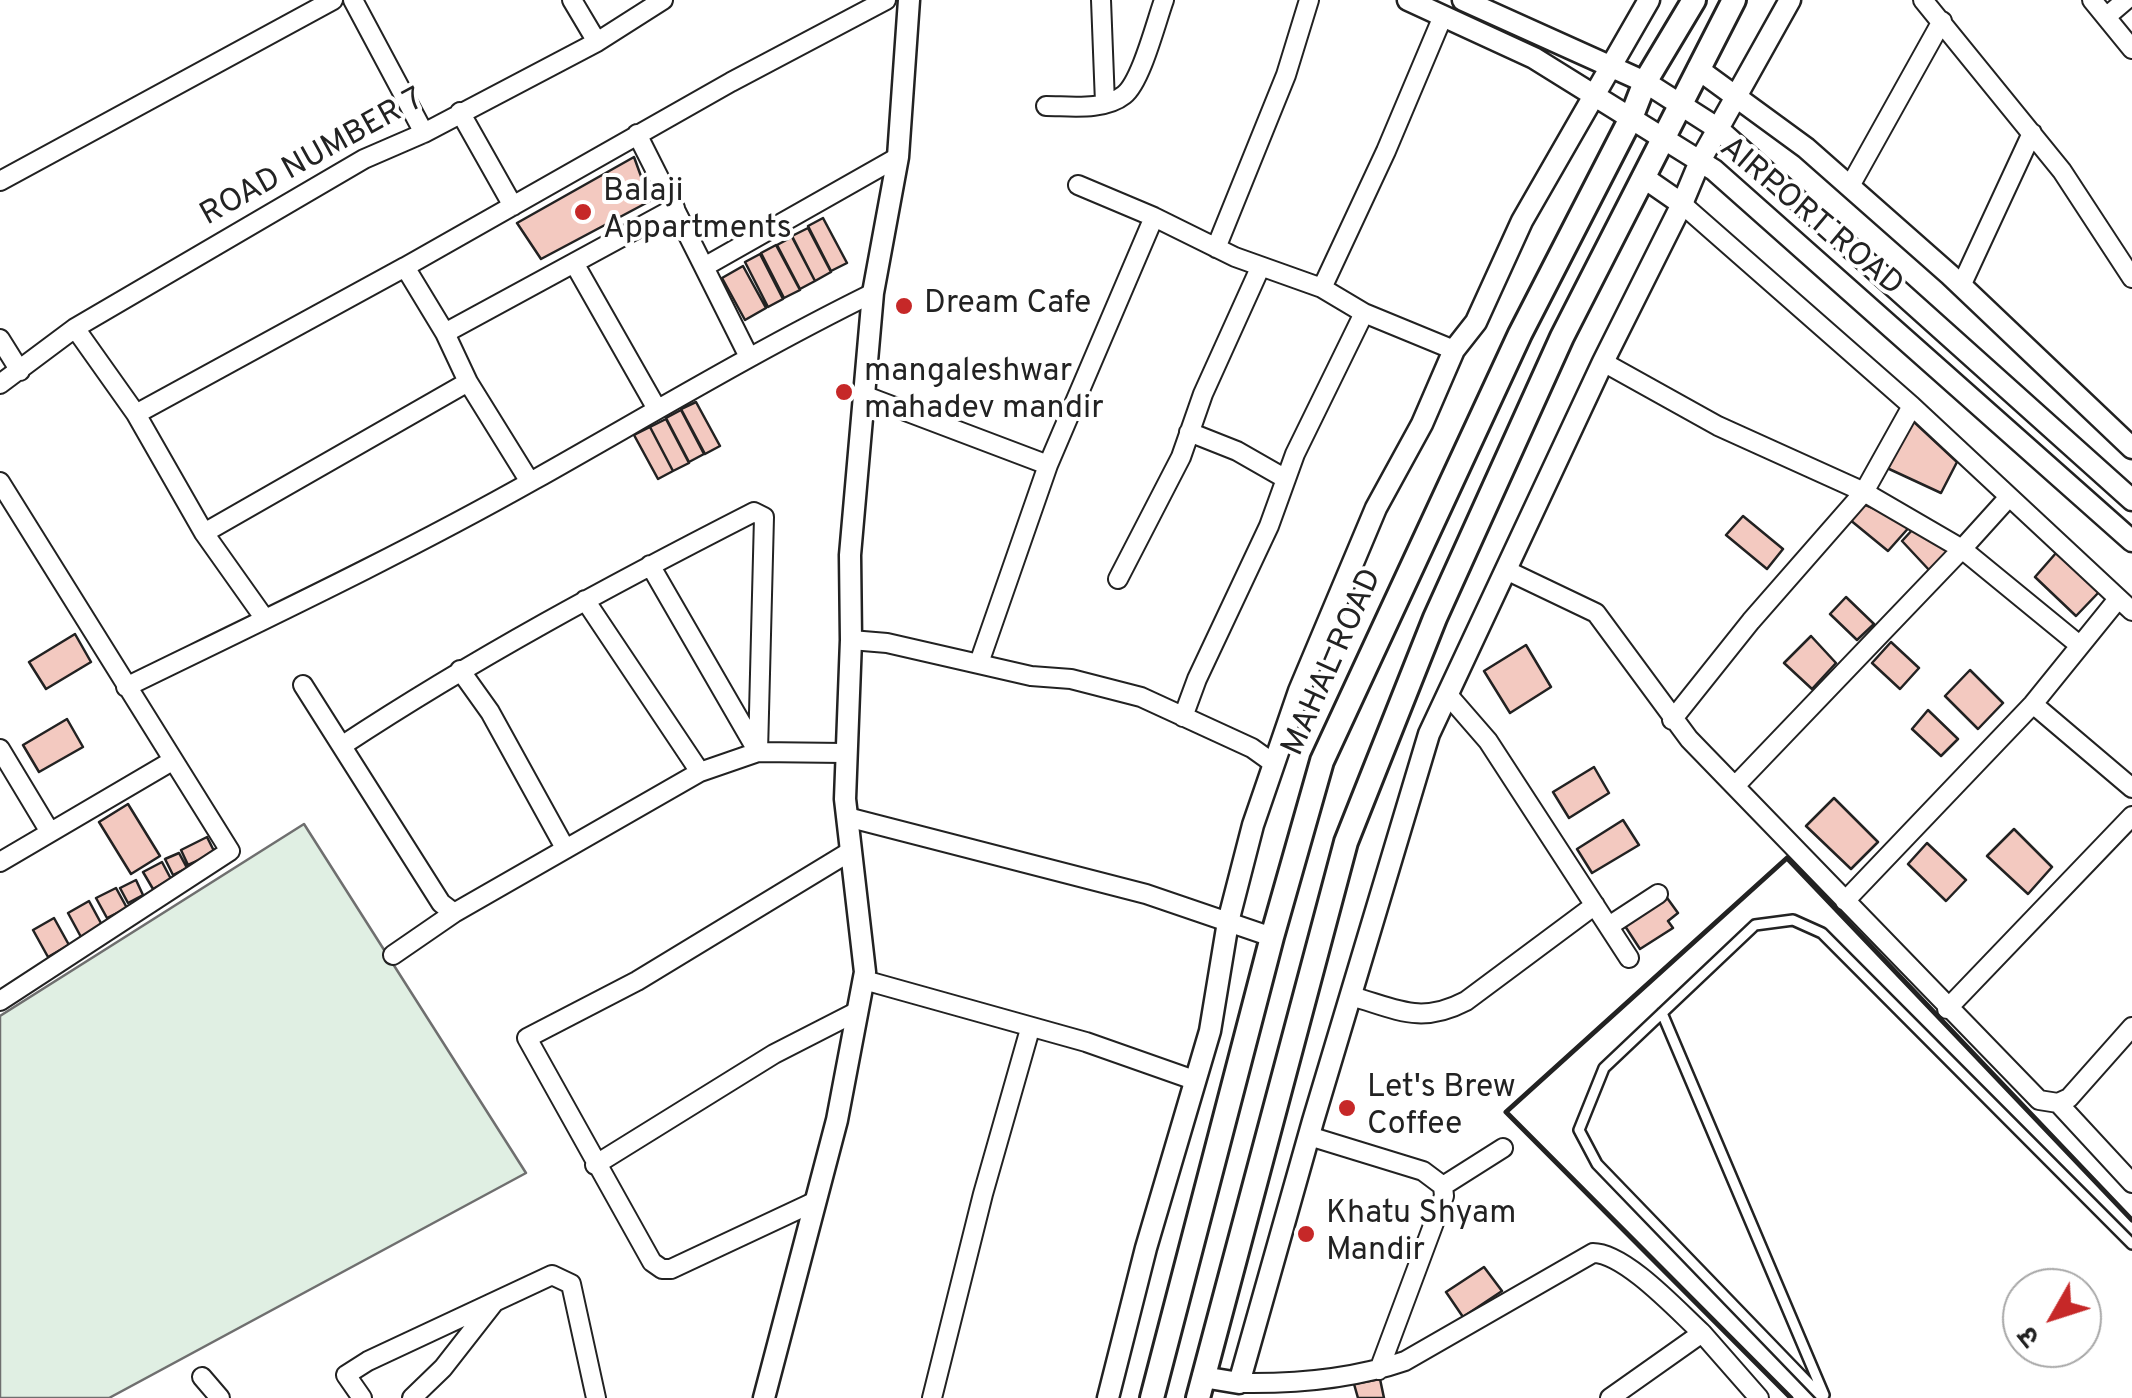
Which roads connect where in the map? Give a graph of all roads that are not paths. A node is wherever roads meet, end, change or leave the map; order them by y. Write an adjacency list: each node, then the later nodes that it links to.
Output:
1 (333, 0): 42 (street)
2 (353, 0): 35 (street)
3 (572, 0): 22 (street)
4 (663, 0): 22 (street, ROAD NUMBER 7)
5 (886, 0): 37 (street)
6 (909, 0): 39 (street)
7 (1102, 0): 29 (street)
8 (1164, 0): 29 (street)
9 (1309, 0): 49 (street)
10 (1408, 0): 19 (street, AIRPORT ROAD)
11 (1464, 0): 24 (street, AIRPORT ROAD)
12 (1649, 0): 24 (street)
13 (1694, 0): 26 (main road, MAHAL ROAD)
14 (1734, 0): 25 (main road)
15 (1790, 0): 28 (street)
16 (1923, 0): 21 (street)
17 (2092, 0): 20 (street)
18 (2126, 0): 20 (street)
19 (1443, 16): 27 (street, AIRPORT ROAD); 56 (street)
20 (2106, 17): 23 (street)
21 (1942, 21): 36 (street); 44 (street)
22 (597, 42): 32 (street, ROAD NUMBER 7)
23 (2132, 49)
24 (1610, 67): 26 (street, AIRPORT ROAD); 27 (street)
25 (1698, 68): 28 (street); 30 (main road)
26 (1646, 82): 30 (street, AIRPORT ROAD); 33 (main road, MAHAL ROAD)
27 (1596, 94): 33 (street, AIRPORT ROAD); 62 (street)
28 (1735, 98): 34 (street); 44 (street)
29 (1105, 103): 31 (street)
30 (1683, 103): 34 (street, AIRPORT ROAD); 38 (main road)
31 (1046, 106)
32 (460, 112): 35 (street, ROAD NUMBER 7); 46 (street)
33 (1631, 118): 38 (street, AIRPORT ROAD); 121 (main road, MAHAL ROAD)
34 (1717, 128): 40 (street); 80 (street, AIRPORT ROAD)
35 (424, 133): 59 (street, ROAD NUMBER 7)
36 (2032, 133): 54 (street); 55 (street)
37 (637, 134): 46 (street); 47 (street)
38 (1662, 138): 40 (street, AIRPORT ROAD); 41 (main road)
39 (898, 157): 52 (street); 57 (street)
40 (1700, 161): 45 (street); 82 (street, AIRPORT ROAD)
41 (1642, 176): 45 (street); 146 (main road)
42 (0, 182)
43 (1078, 185): 48 (street)
44 (1850, 186): 55 (street)
45 (1682, 204): 64 (street); 69 (street)
46 (512, 206): 51 (street)
47 (674, 208): 50 (street); 52 (street)
48 (1154, 217): 49 (street); 74 (street)
49 (1216, 248): 53 (street)
50 (574, 263): 60 (street); 70 (street)
51 (405, 266): 60 (street); 71 (street)
52 (704, 267): 63 (street)
53 (1260, 268): 56 (street); 72 (street)
54 (2132, 278)
55 (1961, 286): 73 (street)
56 (1322, 288): 58 (street)
57 (874, 293): 63 (street); 68 (street)
58 (1364, 313): 62 (street); 75 (street)
59 (76, 328): 65 (street, ROAD NUMBER 7); 71 (street)
60 (445, 333): 66 (street)
61 (0, 339): 65 (street)
62 (1454, 350): 105 (street)
63 (749, 358): 70 (street)
64 (1603, 362): 78 (street); 85 (street)
65 (20, 371): 67 (street, ROAD NUMBER 7)
66 (468, 382): 77 (street); 81 (street)
67 (0, 384)
68 (863, 395): 74 (street); 90 (street)
69 (1912, 406): 78 (street); 79 (street)
70 (657, 408): 77 (street)
71 (136, 414): 81 (street)
72 (1189, 432): 75 (street); 86 (street)
73 (2132, 448)
74 (1048, 465): 92 (street)
75 (1286, 479): 98 (street)
76 (0, 482): 95 (street)
77 (530, 482): 89 (street)
78 (1864, 492): 83 (street); 99 (street)
79 (2009, 497): 83 (street); 88 (street)
80 (2132, 500)
81 (204, 532): 89 (street)
82 (2132, 541)
83 (1962, 550): 91 (street); 107 (street)
84 (650, 565): 87 (street); 102 (street); 102 (street)
85 (1506, 570): 96 (street); 99 (street)
86 (1118, 580)
87 (585, 600): 93 (street); 106 (street)
88 (2125, 605): 91 (street)
89 (264, 620): 95 (street)
90 (851, 640): 92 (street); 103 (street)
91 (2078, 644): 97 (street)
92 (979, 663): 98 (street)
93 (460, 670): 100 (street); 112 (street)
94 (303, 685): 100 (street)
95 (126, 687): 104 (street)
96 (1448, 695): 117 (street); 125 (street)
97 (2032, 704): 108 (street); 116 (street)
98 (1184, 717): 105 (street)
99 (1672, 720): 107 (street)
100 (342, 745): 118 (street)
101 (0, 749): 111 (street)
102 (758, 752): 103 (street); 106 (street)
103 (844, 753): 110 (street)
104 (172, 761): 111 (street); 126 (street)
105 (1273, 763): 119 (street)
106 (700, 772): 112 (street)
107 (1735, 786): 116 (street)
108 (2132, 788)
109 (2132, 816): 127 (street)
110 (847, 818): 113 (street); 119 (street)
111 (50, 832): 114 (street)
112 (566, 848): 118 (street)
113 (852, 852): 124 (street); 136 (street)
114 (0, 862)
115 (1658, 894): 120 (street)
116 (1845, 901): 127 (street)
117 (1595, 905): 120 (street); 125 (street)
118 (454, 913): 122 (street)
119 (1228, 922): 121 (street); 132 (street)
120 (1608, 926): 123 (street)
121 (1272, 937): 154 (main road, MAHAL ROAD)
122 (392, 955)
123 (1629, 958)
124 (864, 980): 128 (street); 131 (street)
125 (1351, 996): 134 (street)
126 (0, 1001)
127 (1947, 1008): 133 (street)
128 (858, 1011): 136 (street); 139 (street)
129 (1662, 1014): 140 (lane); 157 (lane); 157 (lane)
130 (2132, 1027): 133 (street)
131 (1030, 1028): 132 (street); 152 (street)
132 (1194, 1080): 153 (street)
133 (2058, 1103): 137 (street)
134 (1309, 1136): 138 (street); 145 (street)
135 (1503, 1148): 138 (street)
136 (595, 1164): 139 (street)
137 (2132, 1183)
138 (1443, 1186): 143 (street)
139 (814, 1202): 151 (street)
140 (2132, 1244)
141 (494, 1303): 148 (street); 149 (street); 150 (street)
142 (1702, 1332): 143 (street); 155 (street); 156 (street)
143 (1379, 1370): 145 (street)
144 (202, 1376): 147 (street)
145 (1239, 1384): 146 (street)
146 (1200, 1387)
147 (220, 1398)
148 (362, 1398)
149 (412, 1398)
150 (596, 1398)
151 (764, 1398)
152 (932, 1398)
153 (1108, 1398)
154 (1152, 1398)
155 (1610, 1398)
156 (1759, 1398)
157 (1824, 1398)

